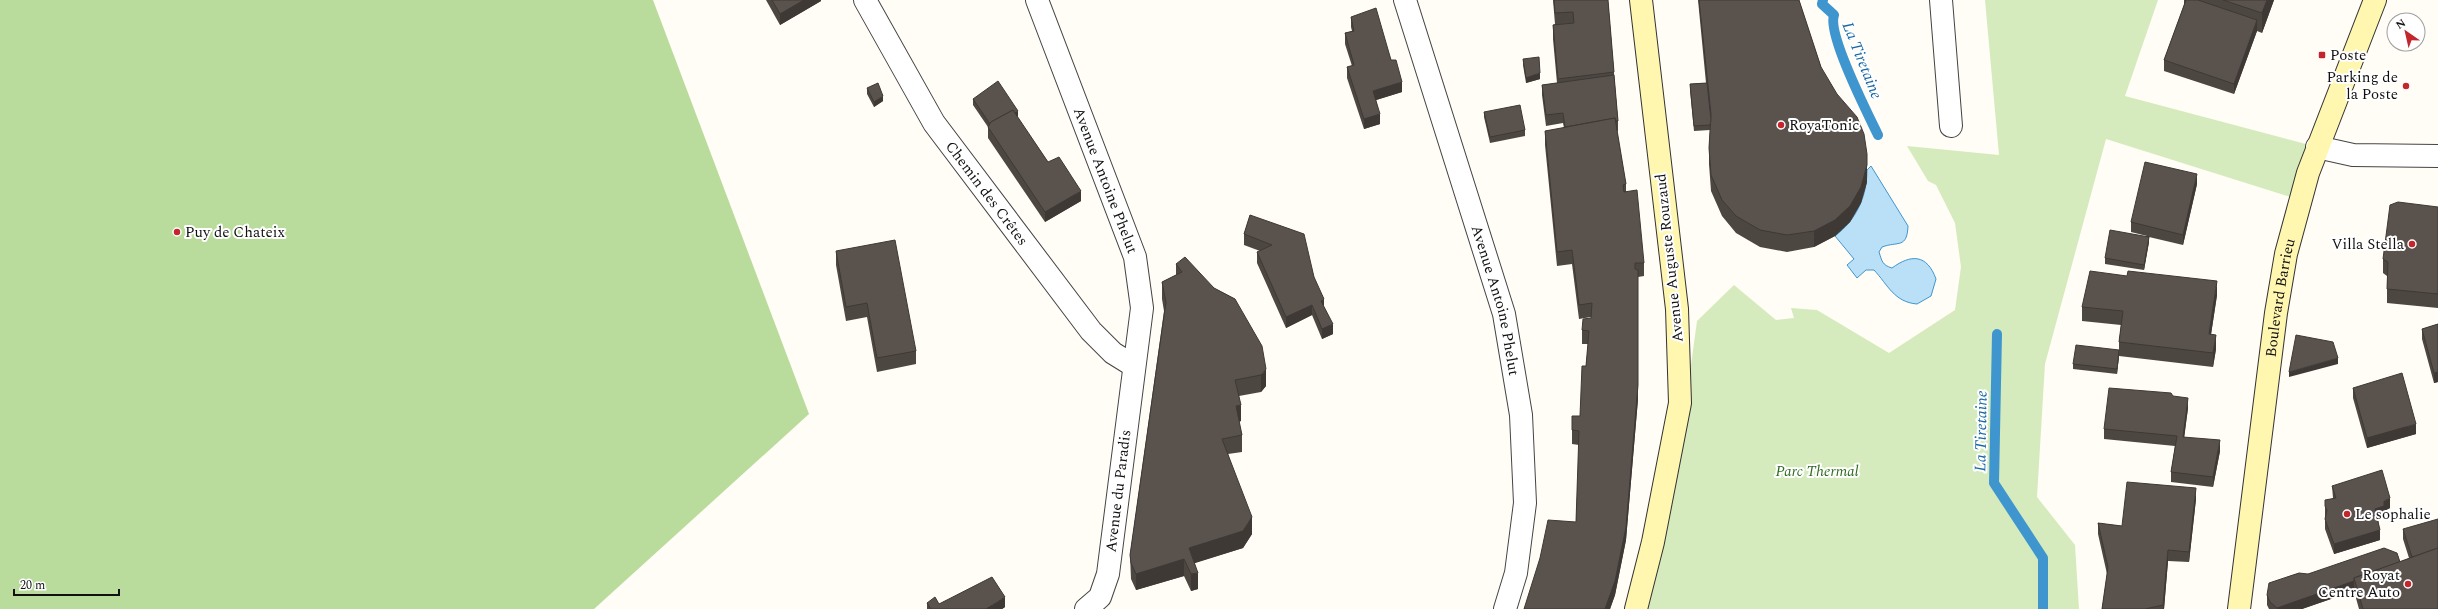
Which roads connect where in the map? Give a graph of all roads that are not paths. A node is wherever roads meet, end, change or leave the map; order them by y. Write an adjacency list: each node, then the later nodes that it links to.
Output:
1 (865, 0): 10 (street, Chemin des Crêtes)
2 (1037, 0): 10 (street, Avenue Antoine Phelut)
3 (1405, 0): 12 (street, Avenue Antoine Phelut)
4 (1641, 0): 13 (main road, Avenue Auguste Rouzaud)
5 (1941, 0): 7 (street)
6 (2374, 0): 8 (main road, Boulevard Barrieu)
7 (1951, 126)
8 (2317, 147): 9 (street); 14 (main road, Boulevard Barrieu)
9 (2438, 156)
10 (1134, 366): 11 (street, Avenue du Paradis)
11 (1086, 609)
12 (1505, 609)
13 (1636, 609)
14 (2240, 609)

